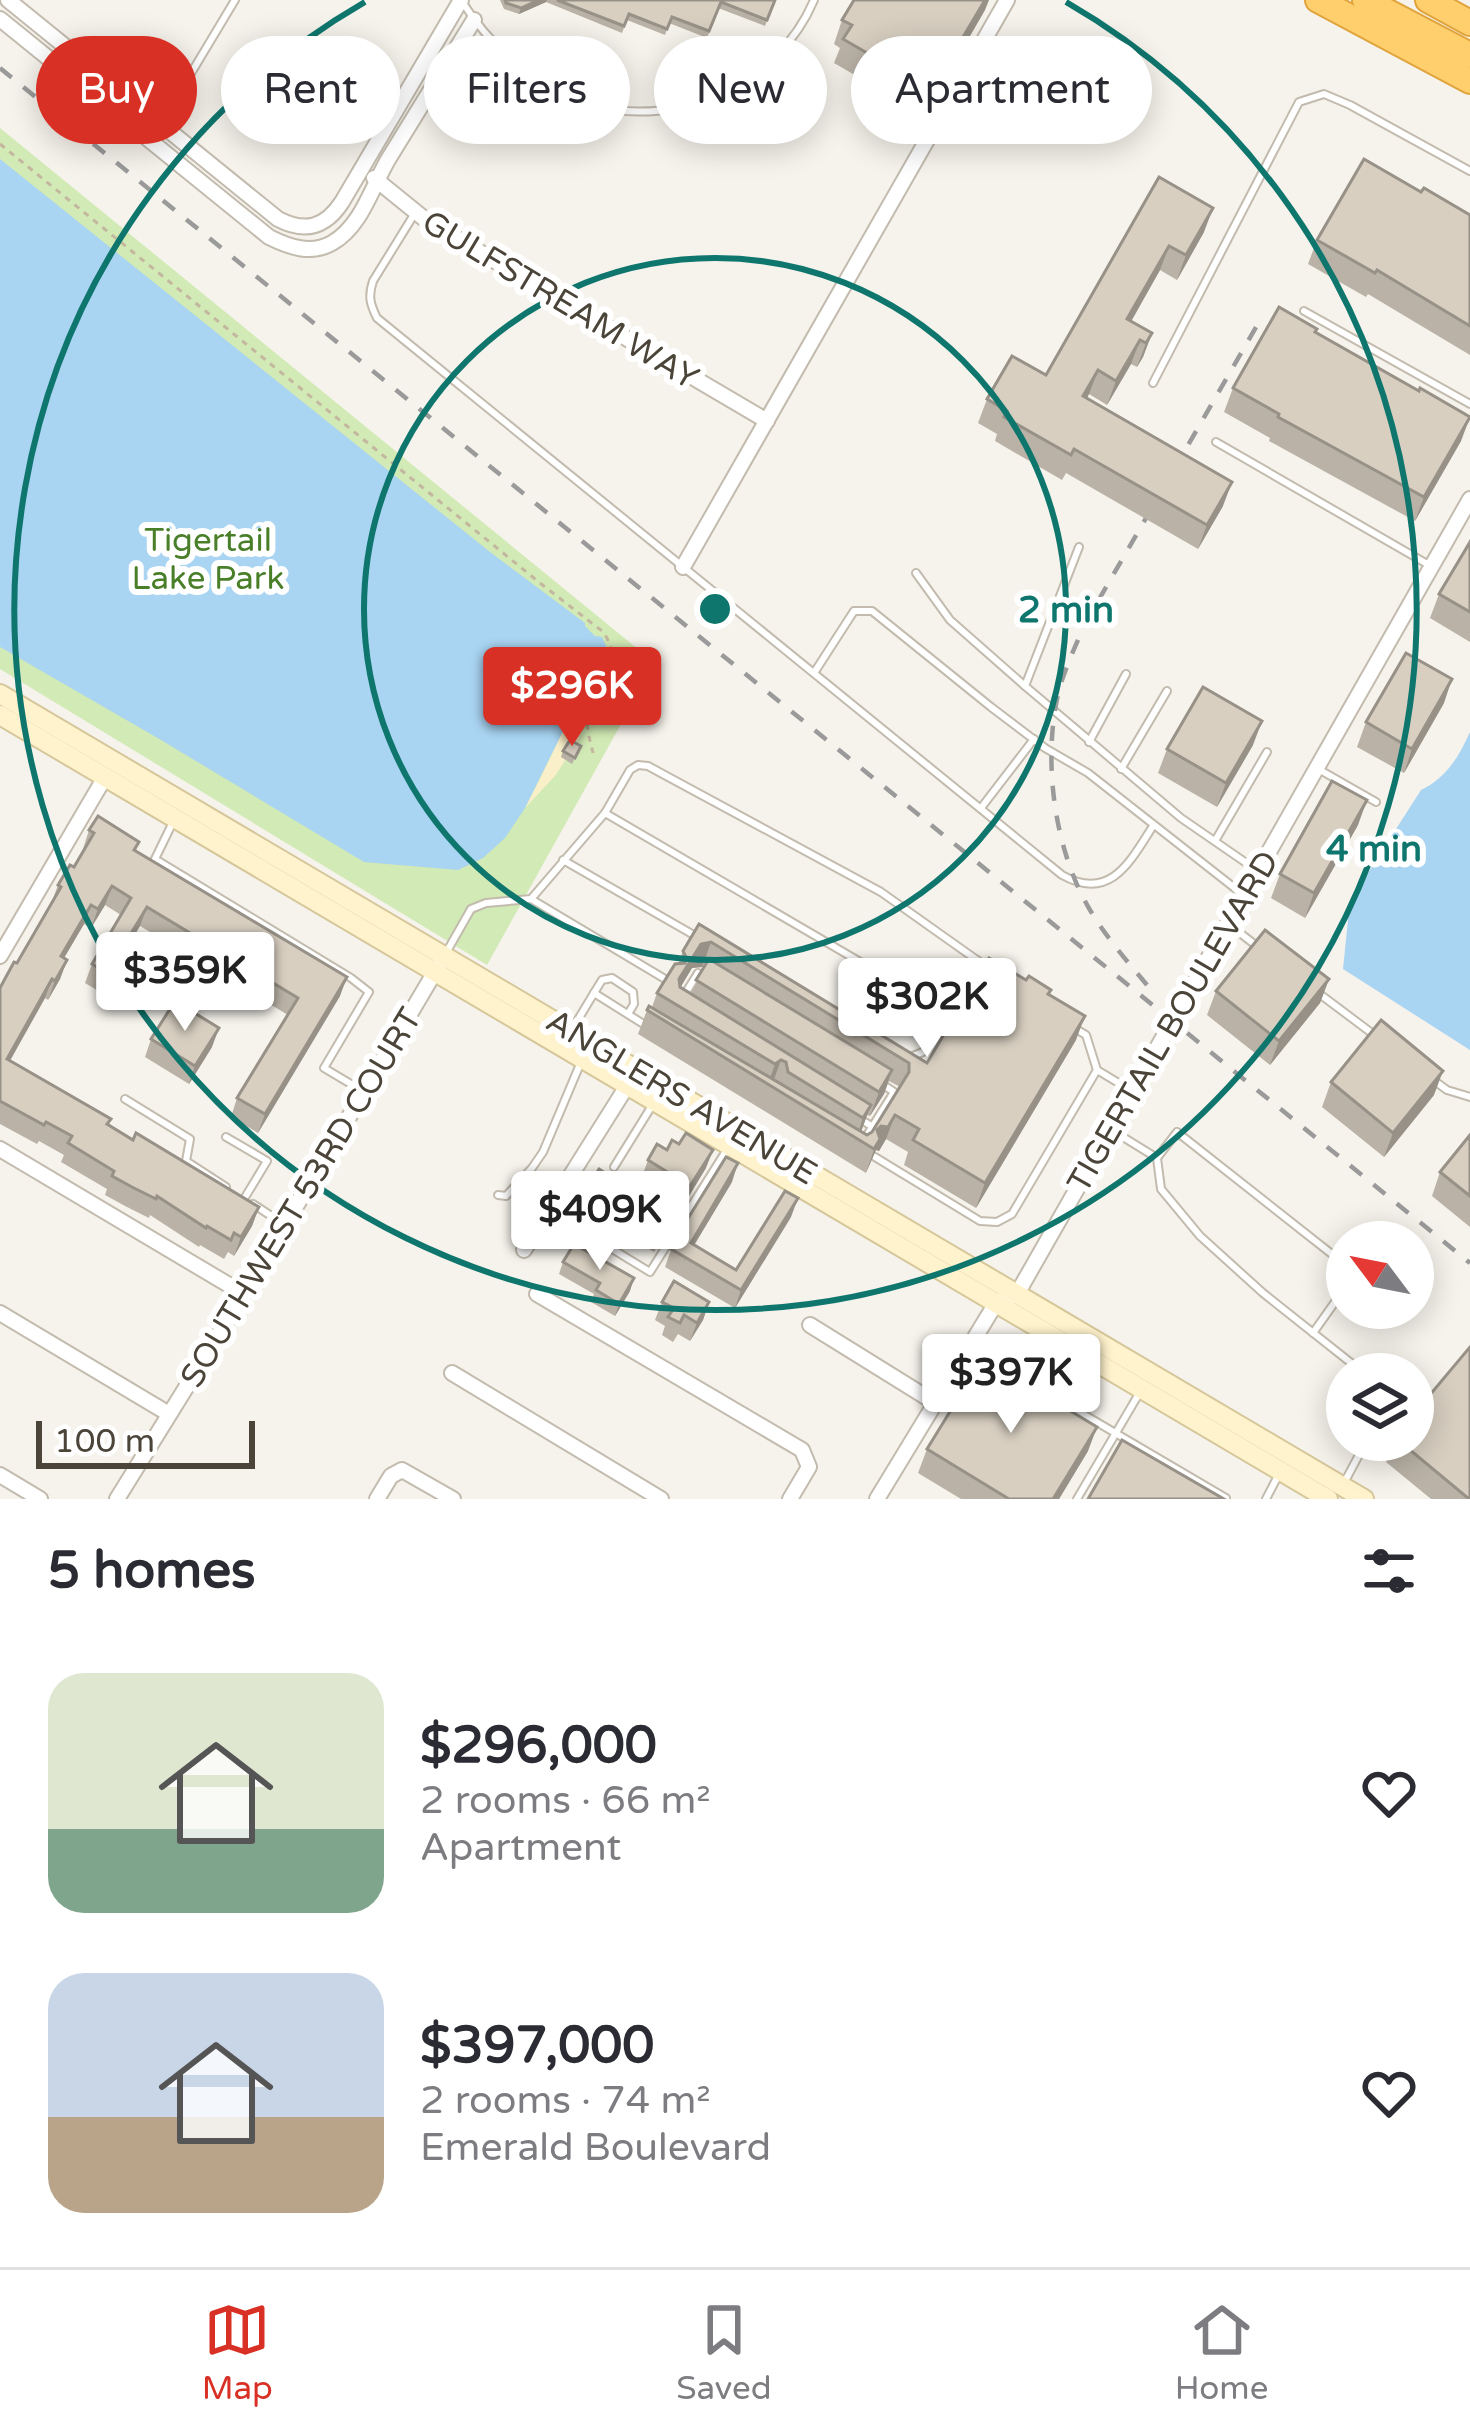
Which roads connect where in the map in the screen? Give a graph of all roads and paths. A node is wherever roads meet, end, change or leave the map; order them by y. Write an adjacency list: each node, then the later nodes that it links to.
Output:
1 (8, 0): 12 (street)
2 (235, 0): 16 (lane)
3 (461, 0): 10 (lane); 22 (street)
4 (814, 0): 10 (lane)
5 (1007, 0): 29 (street)
6 (1318, 0): 13 (highway)
7 (1366, 0): 15 (highway)
8 (1428, 0): 11 (highway)
9 (0, 20): 14 (street)
10 (474, 20): 24 (street)
11 (1470, 23)
12 (53, 36)
13 (1402, 46): 17 (highway); 18 (highway)
14 (36, 49)
15 (1470, 56)
16 (197, 64)
17 (1470, 80)
18 (1470, 98)
19 (0, 144): 45 (path)
20 (156, 144): 24 (street)
21 (187, 144): 22 (street)
22 (362, 167): 24 (street, GULFSTREAM WAY)
23 (1470, 171): 27 (lane)
24 (377, 180): 25 (street, GULFSTREAM WAY)
25 (415, 214): 29 (street, GULFSTREAM WAY); 33 (lane)
26 (1304, 311): 28 (lane)
27 (1153, 383)
28 (1470, 404)
29 (767, 421): 33 (street)
30 (1216, 442): 34 (lane)
31 (1467, 510): 34 (street, TIGERTAIL BOULEVARD)
32 (1078, 547): 38 (lane)
33 (683, 567): 36 (lane)
34 (1432, 567): 46 (street, TIGERTAIL BOULEVARD)
35 (916, 573): 38 (lane)
36 (813, 673): 42 (lane); 50 (lane)
37 (1126, 674): 43 (lane)
38 (1025, 686): 43 (lane)
39 (1166, 692): 47 (lane)
40 (0, 694): 64 (street, ANGLERS AVENUE)
41 (0, 715): 48 (street, ANGLERS AVENUE)
42 (1034, 740): 50 (lane); 53 (lane)
43 (1089, 742): 47 (lane)
44 (1268, 752): 54 (lane)
45 (592, 753)
46 (1317, 768): 49 (lane); 56 (street, TIGERTAIL BOULEVARD)
47 (1121, 769): 54 (lane)
48 (105, 777): 52 (street, ANGLERS AVENUE); 62 (street)
49 (1376, 802)
50 (980, 809): 53 (lane)
51 (605, 813): 55 (lane); 63 (lane); 71 (lane)
52 (175, 818): 64 (street, ANGLERS AVENUE); 84 (lane)
53 (1153, 826): 57 (lane)
54 (1215, 842): 56 (lane)
55 (563, 860): 58 (lane); 60 (lane)
56 (1258, 871): 57 (street, TIGERTAIL BOULEVARD)
57 (1244, 896): 59 (street, TIGERTAIL BOULEVARD)
58 (531, 899): 64 (lane); 67 (lane)
59 (1228, 924): 61 (lane); 83 (street, TIGERTAIL BOULEVARD)
60 (705, 942)
61 (1264, 952)
62 (0, 956)
63 (976, 960): 65 (lane); 71 (lane)
64 (440, 964): 74 (street, ANGLERS AVENUE); 78 (street, ANGLERS AVENUE); 84 (street, SOUTHWEST 53RD COURT)
65 (995, 973)
66 (1301, 980): 76 (lane)
67 (670, 982)
68 (718, 985): 70 (lane)
69 (594, 993): 72 (lane); 72 (lane); 74 (lane)
70 (677, 1007)
71 (946, 1012): 77 (lane)
72 (628, 1013): 75 (lane)
73 (1068, 1023): 79 (lane)
74 (572, 1031): 106 (street, ANGLERS AVENUE)
75 (662, 1035)
76 (1374, 1035)
77 (907, 1058)
78 (583, 1059): 82 (street, ANGLERS AVENUE); 99 (lane)
79 (1097, 1070): 83 (lane); 95 (lane)
80 (1428, 1076): 85 (lane)
81 (874, 1080): 89 (lane)
82 (628, 1086): 87 (street, ANGLERS AVENUE); 100 (street)
83 (1132, 1091): 90 (street, TIGERTAIL BOULEVARD)
84 (364, 1092): 101 (street, SOUTHWEST 53RD COURT)
85 (1470, 1096)
86 (125, 1099): 98 (lane)
87 (655, 1101): 92 (street, ANGLERS AVENUE); 97 (lane)
88 (853, 1115): 89 (lane)
89 (872, 1127): 94 (lane)
90 (1109, 1129): 96 (lane); 106 (street, TIGERTAIL BOULEVARD)
91 (226, 1137): 101 (lane)
92 (729, 1145): 100 (lane); 107 (street, ANGLERS AVENUE)
93 (0, 1149): 104 (street)
94 (857, 1152)
95 (875, 1157)
96 (1157, 1158): 102 (lane); 111 (lane)
97 (614, 1167)
98 (225, 1186)
99 (498, 1196)
100 (550, 1210): 103 (street)
101 (285, 1226): 104 (street, SOUTHWEST 53RD COURT)
102 (1326, 1249)
103 (524, 1250)
104 (244, 1294): 117 (street, SOUTHWEST 53RD COURT)
105 (537, 1294): 129 (street)
106 (1017, 1294): 107 (street); 122 (street, ANGLERS AVENUE)
107 (996, 1303): 115 (street, ANGLERS AVENUE); 116 (street)
108 (0, 1312): 117 (street)
109 (1326, 1315): 111 (lane)
110 (810, 1325): 116 (street)
111 (1313, 1333): 112 (lane)
112 (1338, 1353)
113 (986, 1357): 118 (lane)
114 (452, 1373): 128 (street)
115 (1142, 1389): 118 (lane); 120 (street, ANGLERS AVENUE)
116 (934, 1402): 130 (street)
117 (169, 1414): 125 (street, SOUTHWEST 53RD COURT)
118 (1115, 1434): 123 (lane); 131 (lane)
119 (1353, 1461): 122 (lane)
120 (1281, 1471): 122 (street, ANGLERS AVENUE); 132 (lane)
121 (0, 1475): 124 (street)
122 (1335, 1492): 133 (street, ANGLERS AVENUE)
123 (1226, 1498)
124 (40, 1499)
125 (117, 1499)
126 (377, 1499): 127 (street)
127 (453, 1499)
128 (661, 1499)
129 (790, 1499)
130 (877, 1499)
131 (1077, 1499)
132 (1266, 1499)
133 (1364, 1499)

